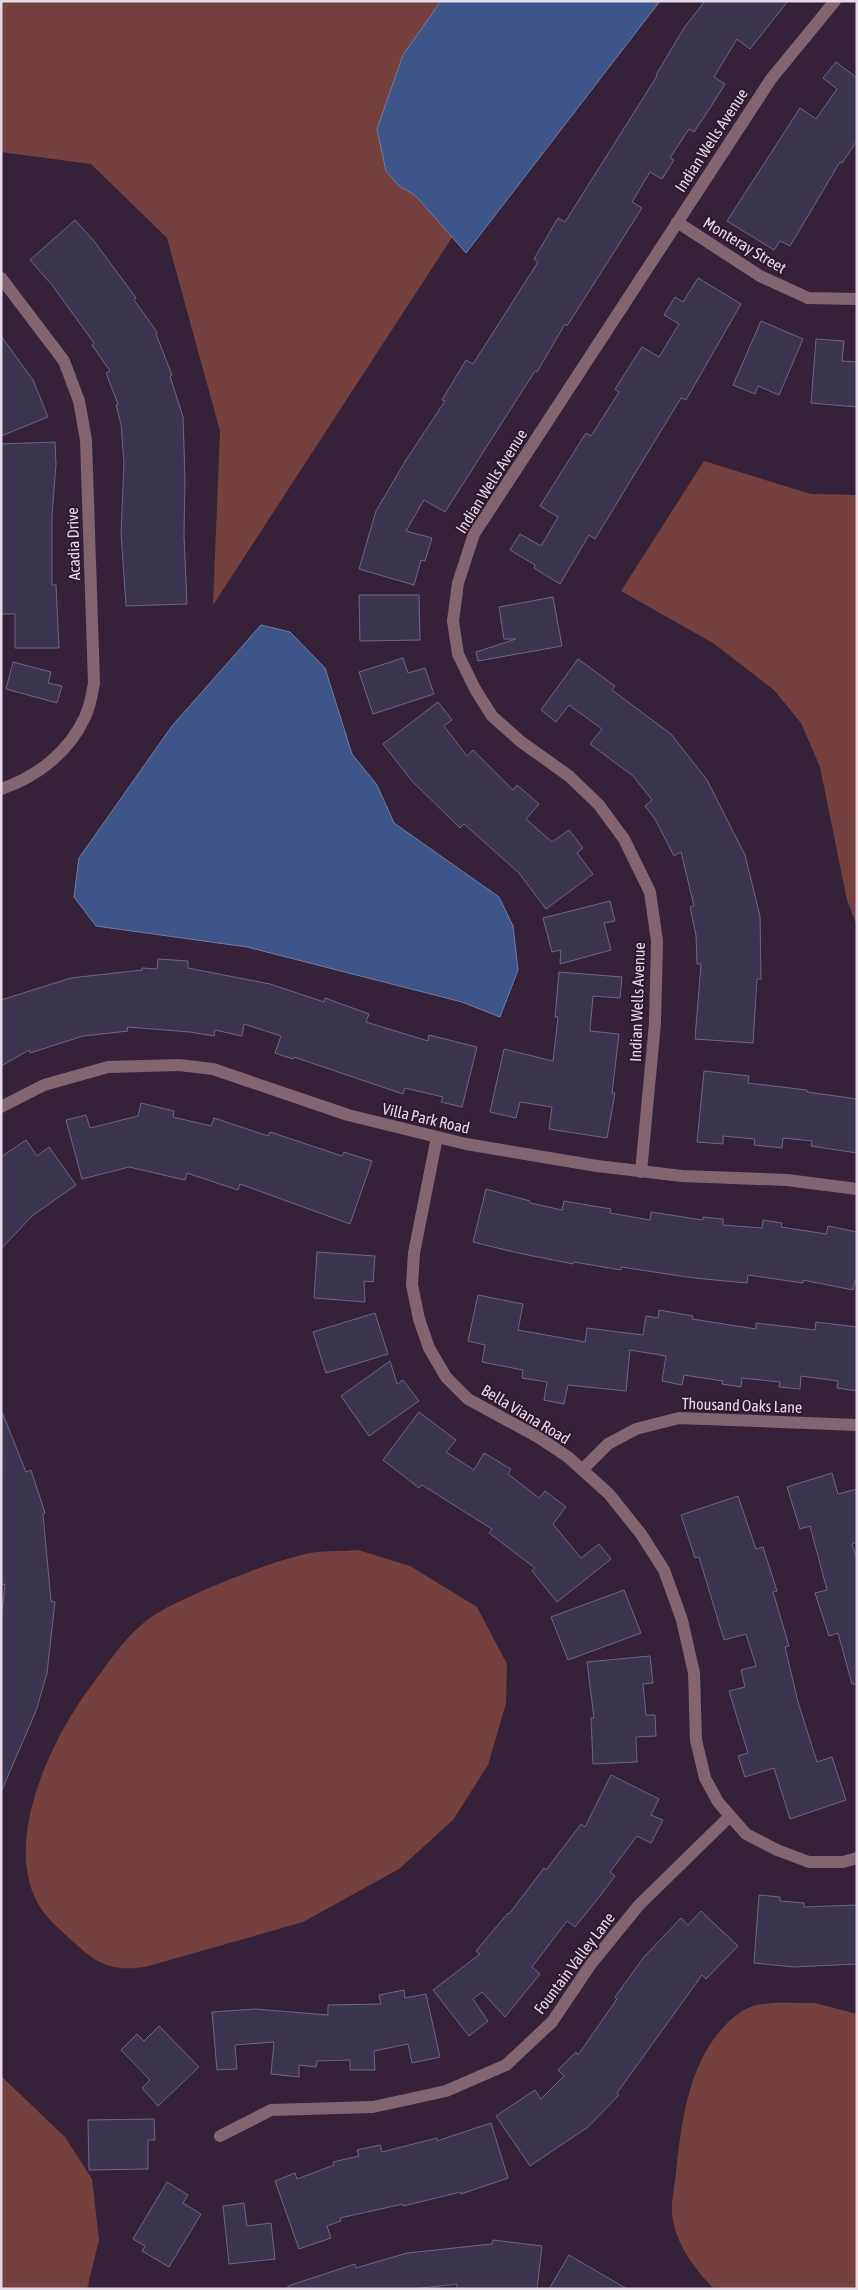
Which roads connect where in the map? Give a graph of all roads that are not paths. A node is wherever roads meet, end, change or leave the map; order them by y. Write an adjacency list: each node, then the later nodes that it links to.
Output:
1 (835, 1): 2 (street, Indian Wells Avenue)
2 (677, 222): 4 (street, Monteray Street); 8 (street, Indian Wells Avenue)
3 (1, 278): 5 (street, Acadia Drive)
4 (857, 299)
5 (1, 789)
6 (1, 1107): 7 (street, Villa Park Road)
7 (438, 1137): 8 (street, Villa Park Road); 11 (street, Bella Viana Road)
8 (641, 1172): 9 (street, Villa Park Road)
9 (857, 1189)
10 (857, 1425): 11 (street, Thousand Oaks Lane)
11 (582, 1470): 12 (street, Bella Viana Road)
12 (730, 1816): 13 (street, Bella Viana Road); 14 (street, Fountain Valley Lane)
13 (857, 1858)
14 (220, 2136)

